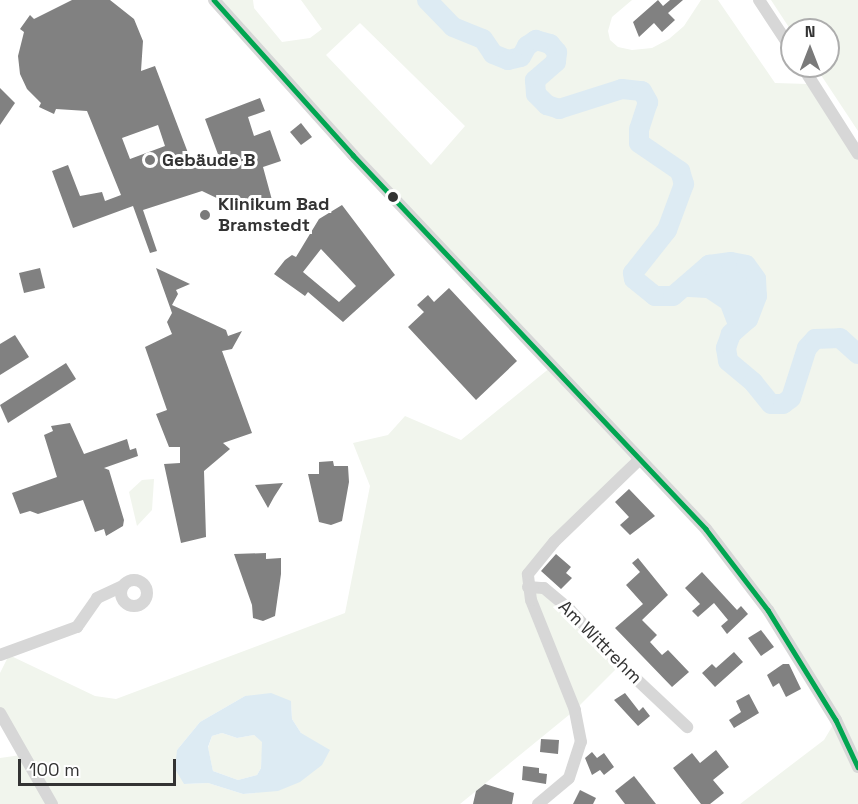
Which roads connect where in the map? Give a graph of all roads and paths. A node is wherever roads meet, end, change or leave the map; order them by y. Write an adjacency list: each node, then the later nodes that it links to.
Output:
1 (214, 0): 6 (street)
2 (759, 0): 3 (street)
3 (780, 32)
4 (810, 78): 5 (street)
5 (858, 154)
6 (639, 460): 8 (street); 12 (street)
7 (123, 586): 9 (street)
8 (528, 586): 11 (street, Am Wittrehm); 14 (street)
9 (0, 656)
10 (0, 713): 13 (street)
11 (687, 727)
12 (858, 767)
13 (52, 804)
14 (538, 804)

